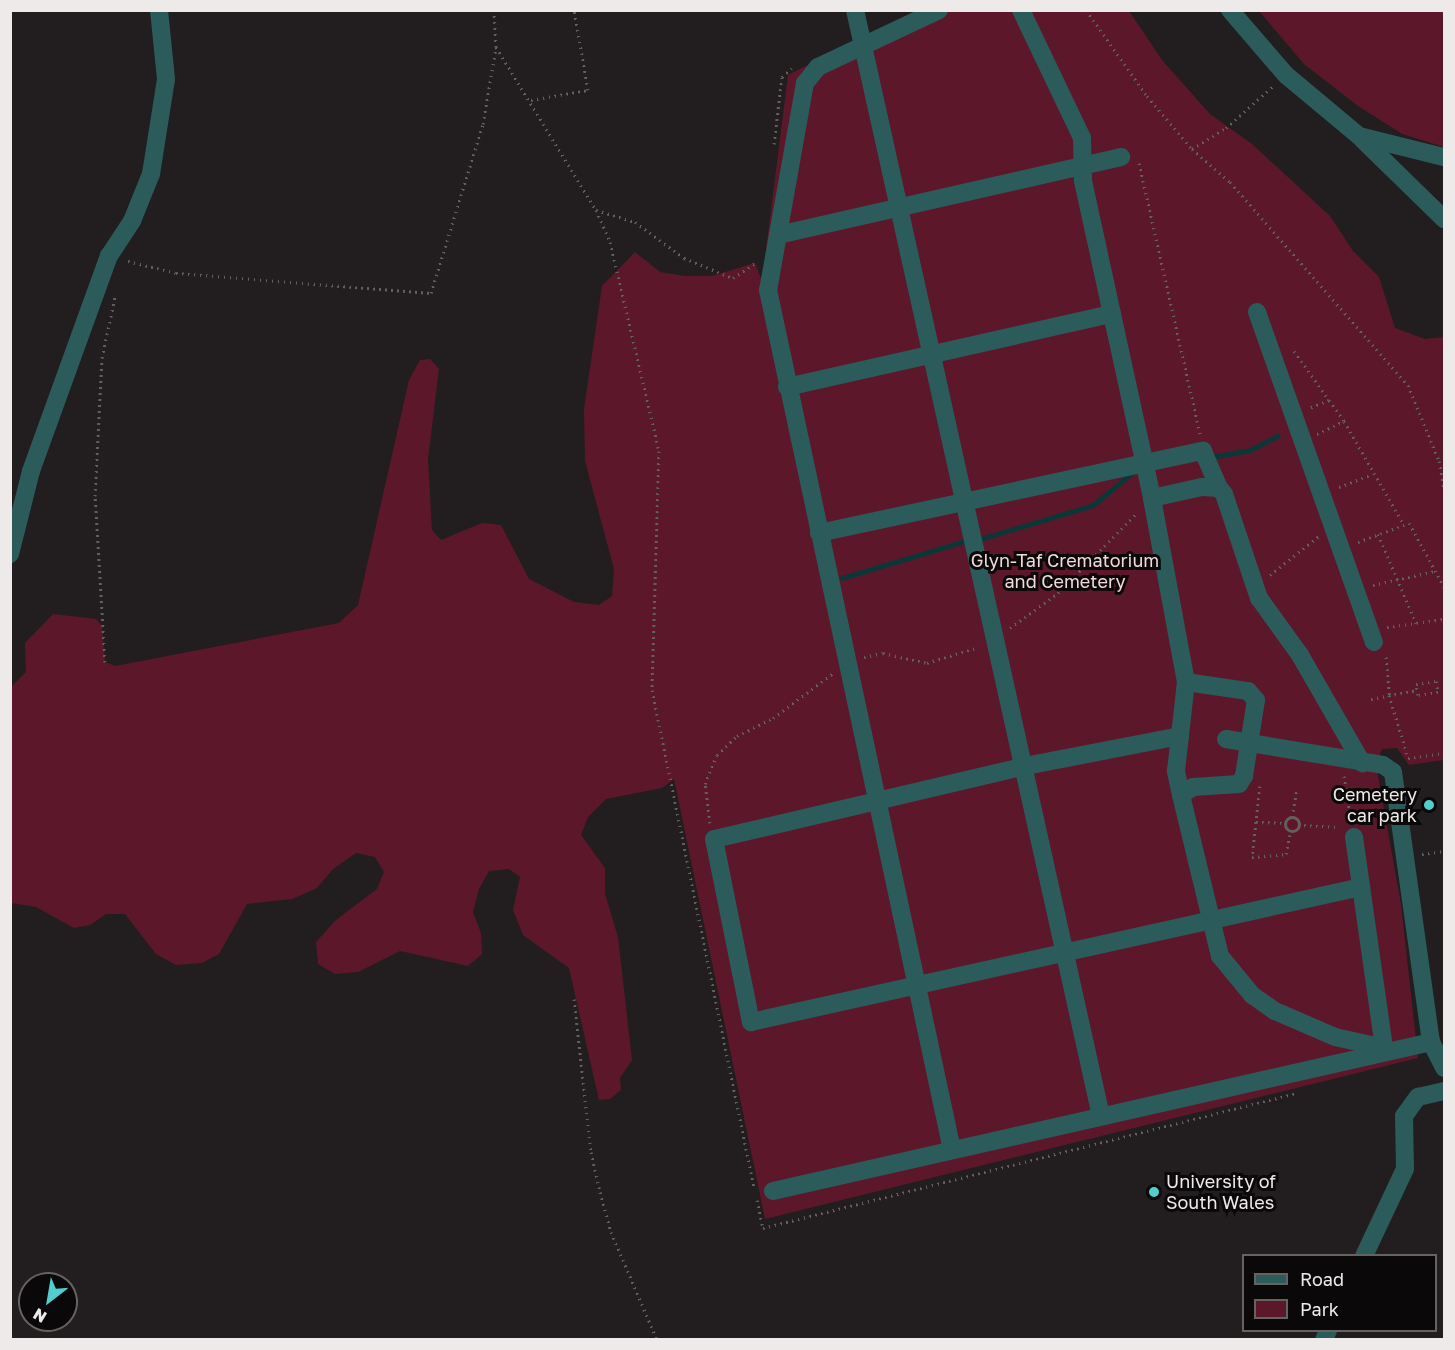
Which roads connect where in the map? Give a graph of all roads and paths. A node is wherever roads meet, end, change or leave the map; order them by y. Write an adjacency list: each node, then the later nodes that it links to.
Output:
1 (159, 10): 25 (street)
2 (494, 10): 10 (path)
3 (574, 10): 13 (path)
4 (939, 10): 9 (street)
5 (1021, 10): 19 (street)
6 (1086, 10): 16 (path)
7 (1230, 10): 12 (street)
8 (856, 12): 9 (street)
9 (863, 46): 20 (street); 23 (street)
10 (496, 47): 13 (path); 25 (path)
11 (802, 63): 15 (path)
12 (1286, 75): 14 (street); 16 (path)
13 (531, 100): 21 (path)
14 (1359, 136): 18 (street); 22 (street)
15 (773, 147)
16 (1192, 149): 40 (path)
17 (1121, 157): 19 (street); 36 (path)
18 (1444, 158)
19 (1083, 166): 20 (street); 28 (street)
20 (900, 207): 23 (street); 30 (street)
21 (596, 210): 24 (path); 93 (path)
22 (1444, 219)
23 (778, 236): 31 (street)
24 (760, 253)
25 (118, 261): 49 (street)
26 (118, 286): 59 (path)
27 (1257, 312): 33 (street)
28 (1112, 314): 30 (street); 37 (street)
29 (1294, 351): 32 (path)
30 (934, 354): 31 (street); 43 (street)
31 (787, 387): 46 (street)
32 (1329, 399): 33 (path); 34 (path)
33 (1294, 416): 35 (street)
34 (1344, 421): 35 (path); 38 (path)
35 (1305, 440): 41 (street)
36 (1203, 451): 37 (street); 39 (street)
37 (1144, 463): 42 (street); 43 (street)
38 (1374, 474): 41 (path); 44 (path)
39 (1219, 488): 42 (street); 53 (street)
40 (1444, 489)
41 (1323, 494): 45 (street)
42 (1152, 498): 57 (path); 61 (street)
43 (966, 503): 46 (street); 57 (street)
44 (1404, 525): 47 (path); 50 (path)
45 (1335, 528): 48 (street); 53 (path)
46 (819, 533): 60 (street)
47 (1378, 534): 48 (path); 51 (path)
48 (1342, 548): 54 (street)
49 (10, 554)
50 (1435, 571): 51 (path); 52 (path)
51 (1397, 579): 54 (path); 56 (path)
52 (1444, 586)
53 (1254, 587): 72 (street)
54 (1356, 588): 58 (street)
55 (1444, 619): 56 (path)
56 (1416, 623): 58 (path)
57 (997, 637): 60 (path); 73 (street)
58 (1376, 642): 65 (path)
59 (105, 662)
60 (845, 664): 77 (street); 84 (path)
61 (1186, 682): 67 (street); 69 (street)
62 (1444, 686): 63 (path)
63 (1437, 687): 64 (path); 64 (path)
64 (1417, 690): 65 (path)
65 (1389, 695): 66 (path); 70 (path)
66 (1371, 699)
67 (1180, 736): 73 (street); 76 (street)
68 (1226, 739): 69 (street)
69 (1249, 745): 71 (street); 76 (street)
70 (1444, 753)
71 (1341, 759): 72 (street); 83 (path)
72 (1369, 764): 90 (street)
73 (1026, 766): 77 (street); 87 (street)
74 (1260, 779): 79 (path)
75 (1297, 790): 78 (path)
76 (1181, 795): 86 (street)
77 (875, 801): 84 (street); 88 (street)
78 (1292, 817): 80 (path); 81 (path)
79 (1256, 822): 80 (path); 82 (path)
80 (1285, 823): 82 (path)
81 (1298, 825): 82 (path); 83 (path)
82 (1291, 830)
83 (1353, 832): 85 (street)
84 (714, 839): 88 (street)
85 (1361, 887): 86 (street); 91 (street)
86 (1211, 920): 87 (street); 91 (street)
87 (1065, 952): 88 (street); 95 (street)
88 (915, 985): 96 (street)
89 (574, 999): 99 (path)
90 (1431, 1042): 91 (street); 92 (street)
91 (1388, 1048): 95 (street)
92 (1444, 1068)
93 (1309, 1090)
94 (1444, 1091): 98 (street)
95 (1101, 1116): 96 (street)
96 (952, 1150): 97 (street)
97 (773, 1191)
98 (1365, 1254)
99 (657, 1340)

